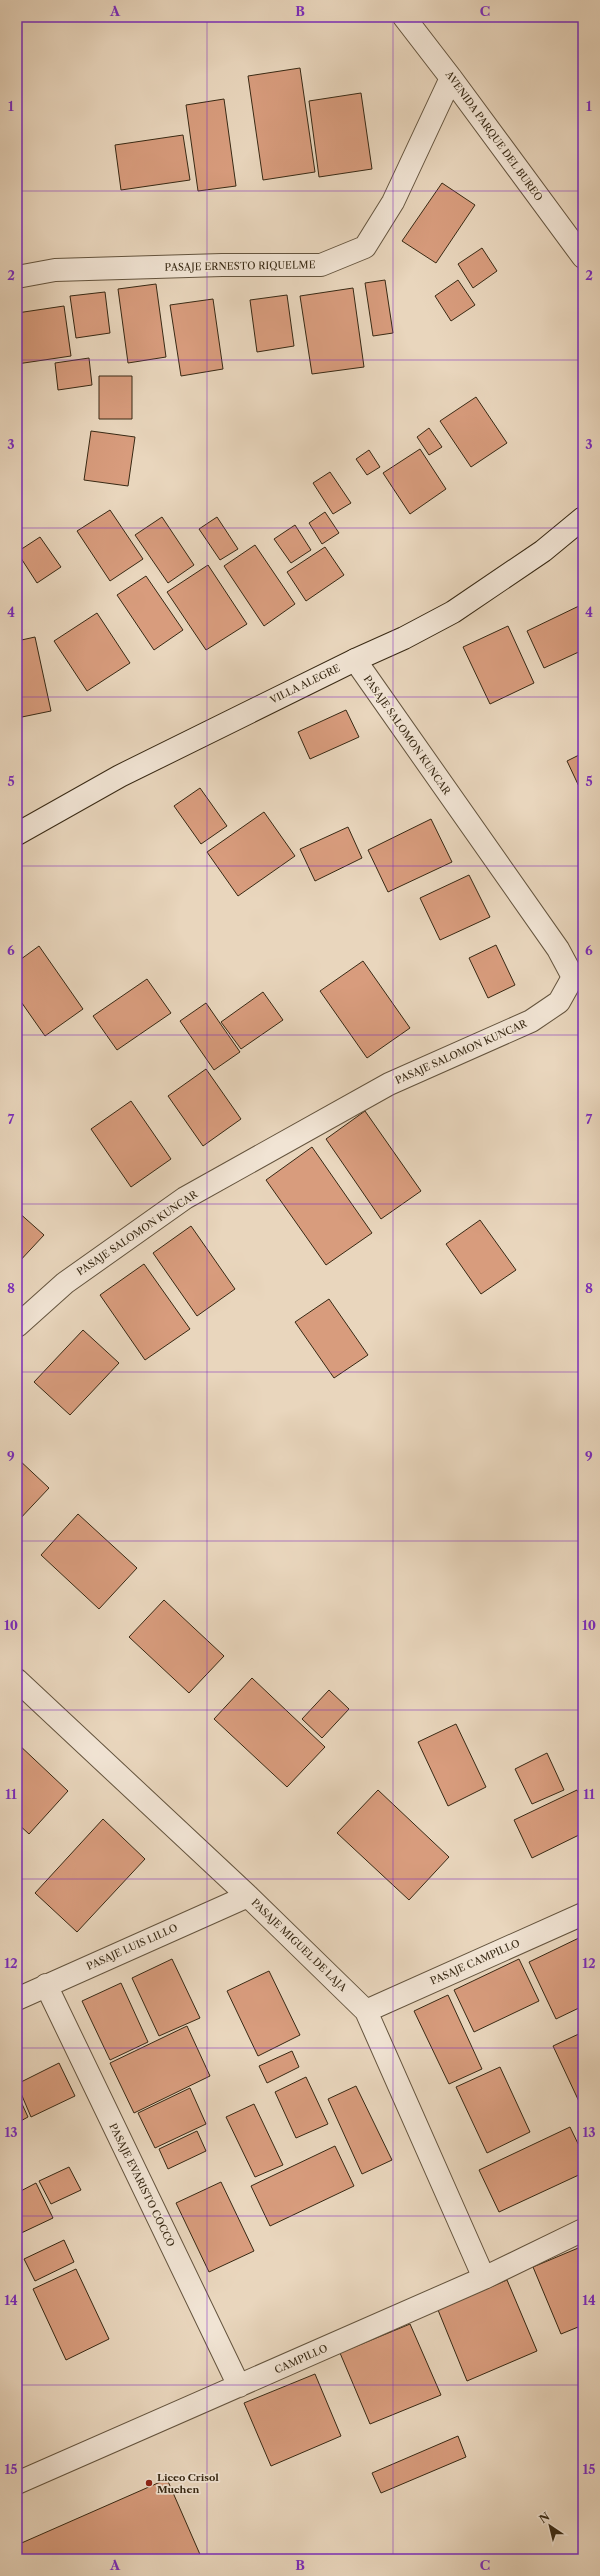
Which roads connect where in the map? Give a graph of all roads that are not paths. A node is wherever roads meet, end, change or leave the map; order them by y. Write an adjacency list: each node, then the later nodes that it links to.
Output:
1 (404, 17): 2 (street, AVENIDA PARQUE DEL BUREO)
2 (451, 78): 3 (street, AVENIDA PARQUE DEL BUREO); 4 (street, PASAJE ERNESTO RIQUELME)
3 (583, 257)
4 (17, 276)
5 (583, 518): 6 (street, VILLA ALEGRE)
6 (355, 660): 7 (street, VILLA ALEGRE); 8 (street, PASAJE SALOMON KUNCAR)
7 (17, 834)
8 (17, 1326)
9 (17, 1680): 10 (street, PASAJE MIGUEL DE LAJA)
10 (248, 1896): 12 (street, PASAJE LUIS LILLO); 14 (street, PASAJE MIGUEL DE LAJA)
11 (583, 1914): 14 (street, PASAJE CAMPILLO)
12 (46, 1985): 13 (street, PASAJE LUIS LILLO); 17 (street, PASAJE EVARISTO COCCO)
13 (17, 1999)
14 (366, 2010): 16 (street, PASAJE MIGUEL DE LAJA)
15 (583, 2230): 16 (street, CAMPILLO)
16 (484, 2278): 17 (street, CAMPILLO)
17 (239, 2386): 18 (street, CAMPILLO)
18 (17, 2484)

